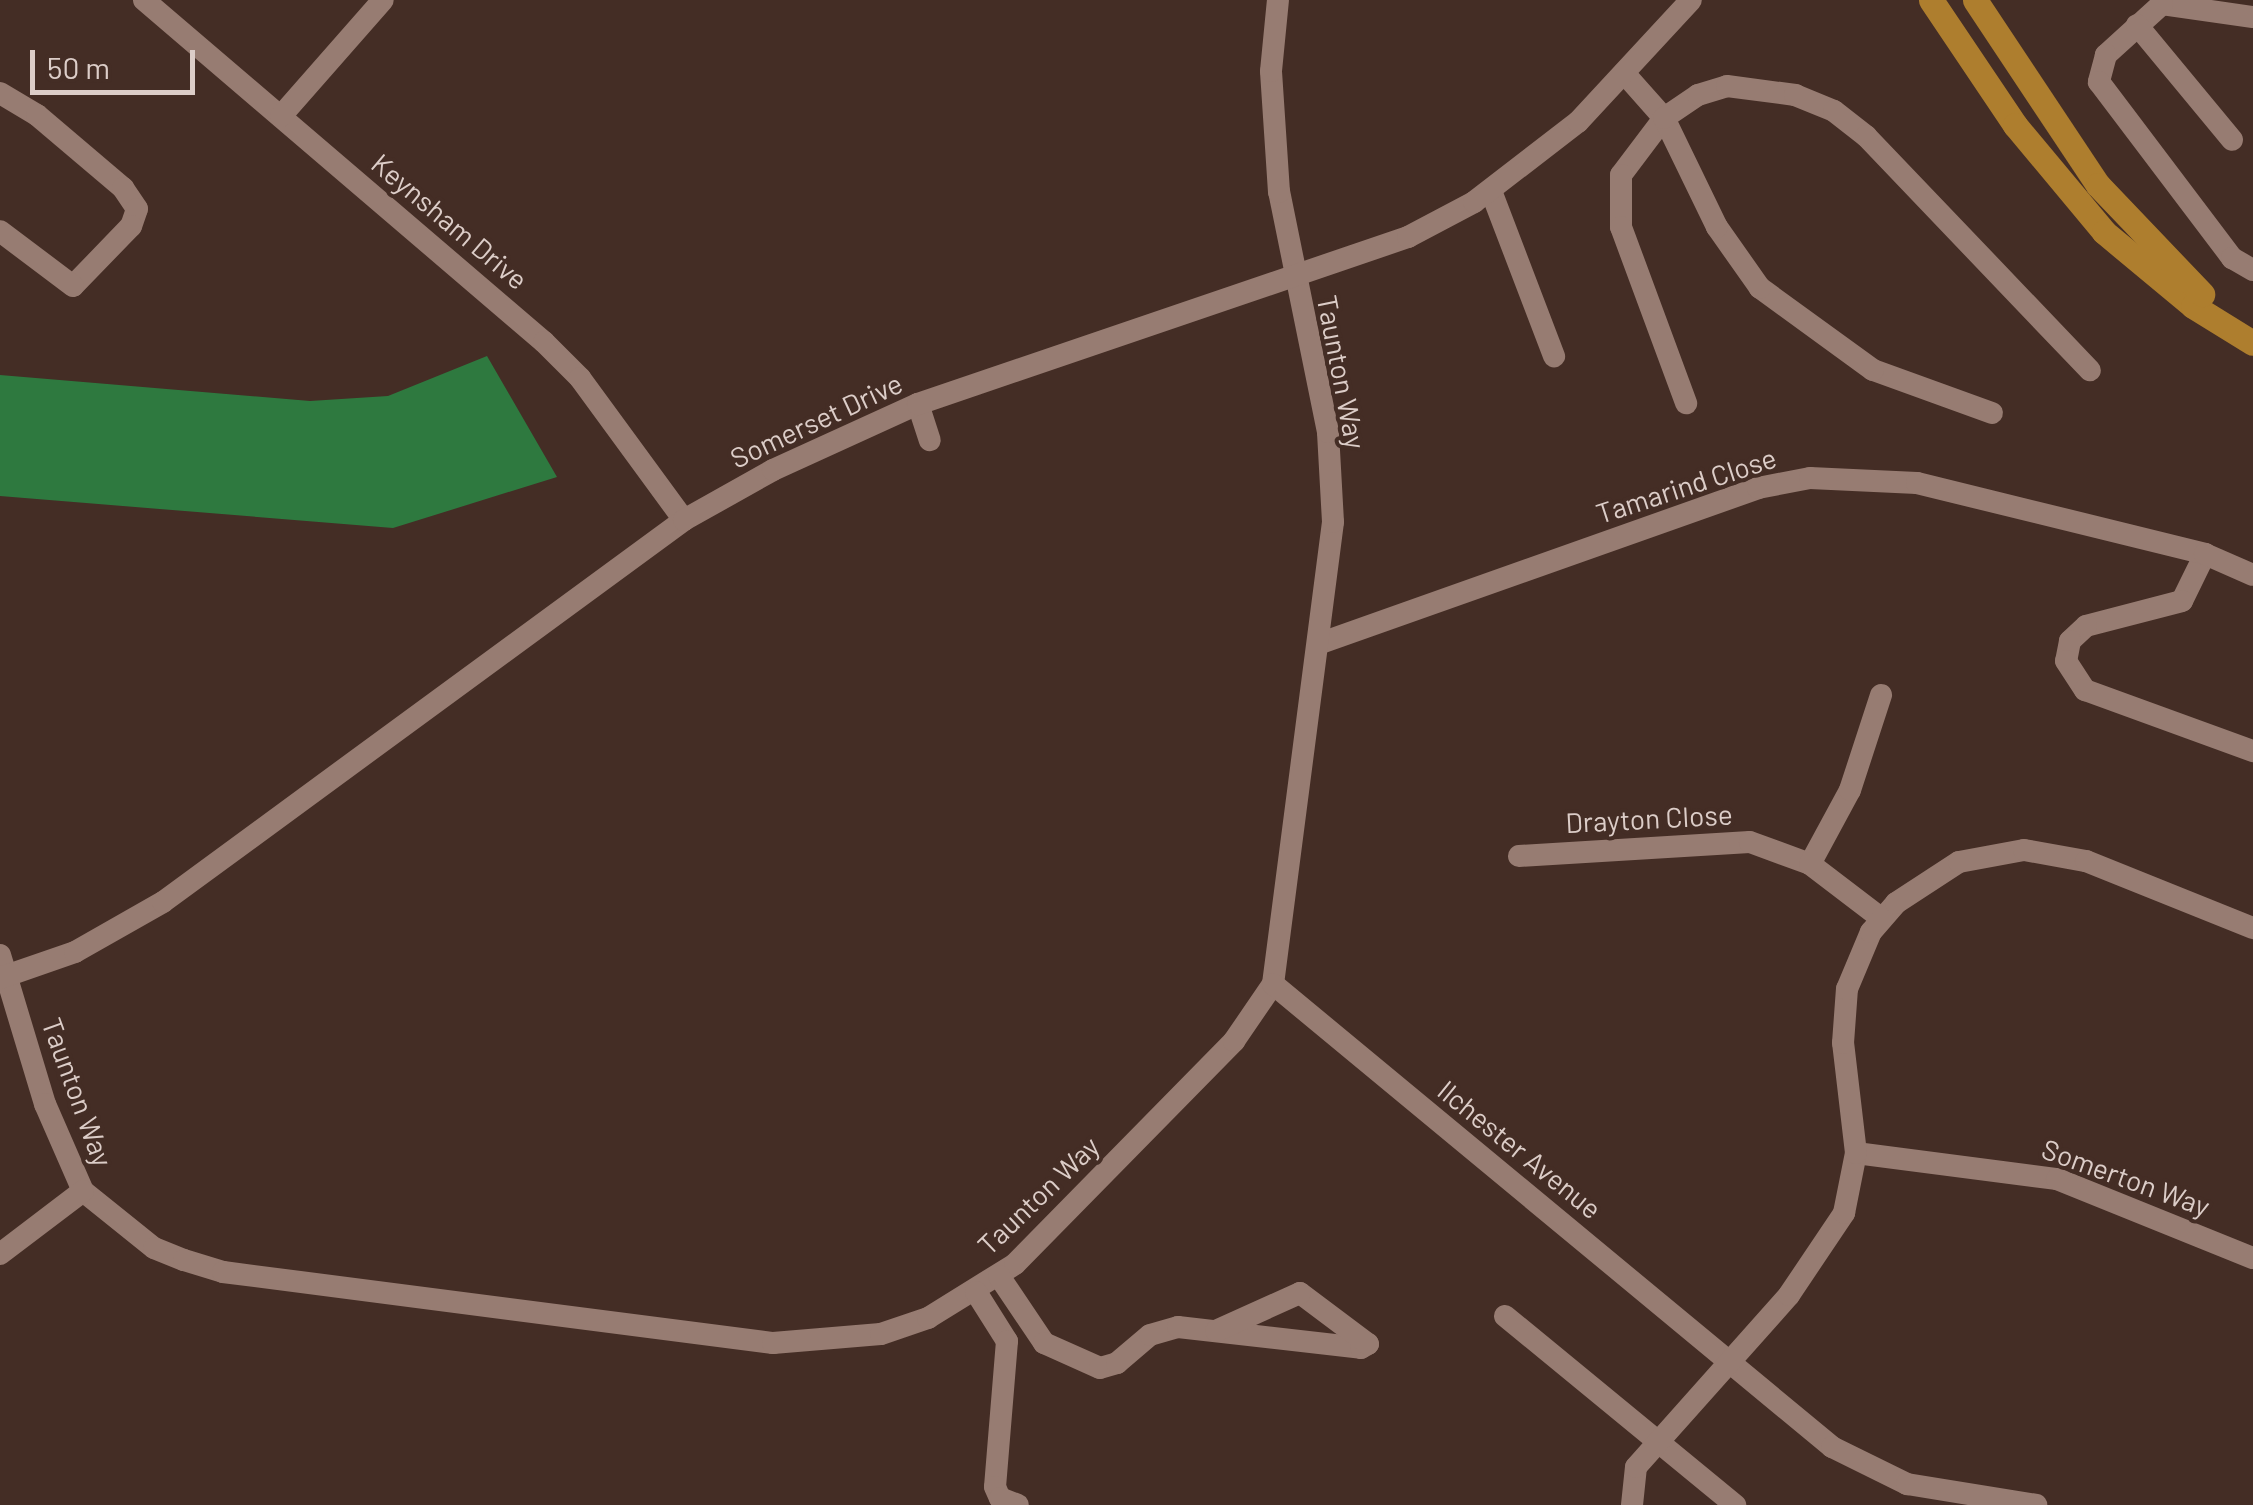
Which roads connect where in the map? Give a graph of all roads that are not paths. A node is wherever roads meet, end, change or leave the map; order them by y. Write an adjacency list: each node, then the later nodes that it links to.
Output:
1 (144, 0): 12 (street, Keynsham Drive)
2 (383, 0): 12 (street)
3 (1278, 0): 17 (street, Taunton Way)
4 (1690, 0): 9 (street, Somerset Drive)
5 (1931, 0): 18 (main road)
6 (1975, 0): 18 (main road)
7 (2253, 17): 8 (street)
8 (2137, 25): 13 (street); 16 (street)
9 (1624, 73): 11 (street); 14 (street, Somerset Drive)
10 (0, 93): 15 (street)
11 (1658, 110): 20 (street); 21 (street); 23 (street)
12 (281, 116): 25 (street, Keynsham Drive)
13 (2232, 140)
14 (1490, 191): 17 (street, Somerset Drive); 19 (street)
15 (0, 231)
16 (2253, 270)
17 (1292, 277): 22 (street, Somerset Drive); 28 (street, Taunton Way)
18 (2249, 340)
19 (1554, 356)
20 (2090, 370)
21 (1686, 403)
22 (918, 404): 24 (street); 25 (street, Somerset Drive)
23 (1992, 413)
24 (930, 440)
25 (684, 520): 35 (street, Somerset Drive)
26 (2205, 554): 27 (street, Tamarind Close); 28 (street, Tamarind Close); 30 (street)
27 (2253, 575)
28 (1321, 643): 36 (street, Taunton Way)
29 (1881, 695): 32 (street)
30 (2253, 751)
31 (1519, 856): 32 (street, Drayton Close)
32 (1810, 864): 33 (street, Drayton Close)
33 (1881, 918): 34 (street); 37 (street)
34 (2253, 928)
35 (2, 970): 38 (street, Taunton Way)
36 (1273, 984): 41 (street, Taunton Way); 45 (street, Ilchester Avenue)
37 (1856, 1153): 40 (street, Somerton Way); 45 (street)
38 (83, 1192): 39 (street); 42 (street, Taunton Way)
39 (0, 1254)
40 (2253, 1258)
41 (999, 1276): 42 (street, Taunton Way); 44 (street)
42 (976, 1292): 47 (street)
43 (1505, 1316): 46 (street)
44 (1216, 1331): 44 (street)
45 (1730, 1360): 46 (street); 50 (street, Ilchester Avenue)
46 (1656, 1440): 48 (street); 49 (street)
47 (1018, 1505)
48 (1632, 1505)
49 (1735, 1505)
50 (2036, 1505)

